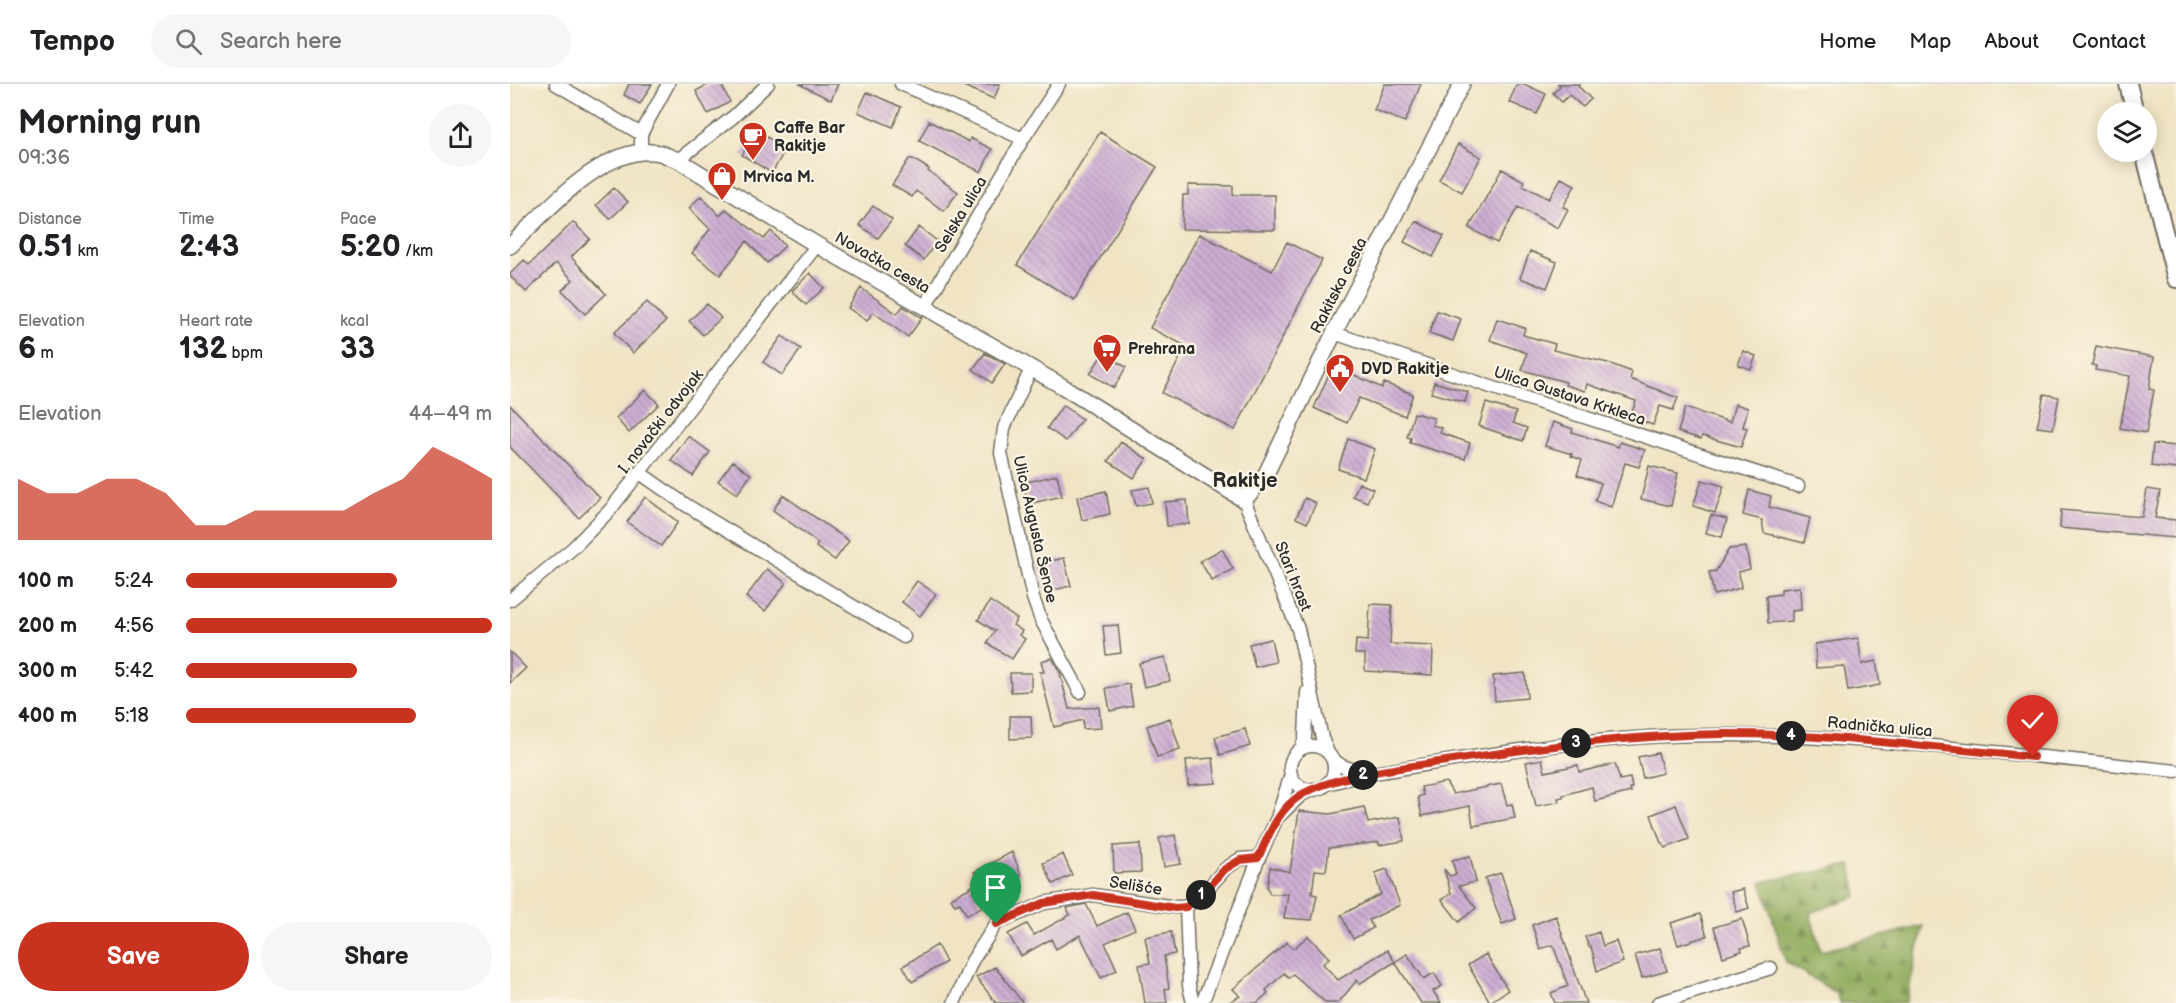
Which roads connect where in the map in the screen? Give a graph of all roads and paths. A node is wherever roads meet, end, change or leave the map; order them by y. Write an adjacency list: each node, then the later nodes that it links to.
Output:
1 (556, 84): 9 (street)
2 (668, 84): 9 (street)
3 (768, 84): 12 (street)
4 (901, 84): 10 (street)
5 (1059, 84): 10 (street, Selska ulica)
6 (1462, 84): 18 (street, Rakitska cesta)
7 (2128, 84): 8 (main road)
8 (2132, 102)
9 (641, 134): 11 (street)
10 (1023, 139): 17 (street, Selska ulica)
11 (641, 153): 12 (street, Novačka cesta); 15 (street, Novačka cesta)
12 (678, 160): 14 (street, Novačka cesta)
13 (2147, 162): 16 (main road)
14 (817, 245): 17 (street, Novačka cesta); 20 (street, I. novački odvojak)
15 (510, 246)
16 (2176, 279)
17 (925, 306): 19 (street, Novačka cesta)
18 (1334, 333): 21 (street, Ulica Gustava Krkleca); 22 (street, Rakitska cesta)
19 (1030, 369): 22 (street, Novačka cesta); 26 (street, Ulica Augusta Šenoe)
20 (640, 474): 23 (street, I. novački odvojak); 24 (street)
21 (1798, 486)
22 (1244, 500): 25 (street, Stari hrast)
23 (510, 600)
24 (904, 637)
25 (1307, 667): 27 (street, Stari hrast); 28 (street, Stari hrast)
26 (1080, 692)
27 (1301, 749): 28 (street); 30 (street)
28 (1330, 756): 31 (street, Radnička ulica); 32 (street)
29 (2176, 771): 31 (street, Radnička ulica)
30 (1292, 774): 33 (street); 34 (street)
31 (1367, 774): 32 (street, Radnička ulica)
32 (1326, 784): 33 (street)
33 (1313, 789): 34 (street)
34 (1277, 818): 35 (street)
35 (1258, 858): 36 (street); 40 (street)
36 (1186, 907): 38 (street, Selišće); 39 (street)
37 (1771, 968): 41 (street)
38 (954, 1003)
39 (1194, 1003)
40 (1202, 1003)
41 (1658, 1003)

